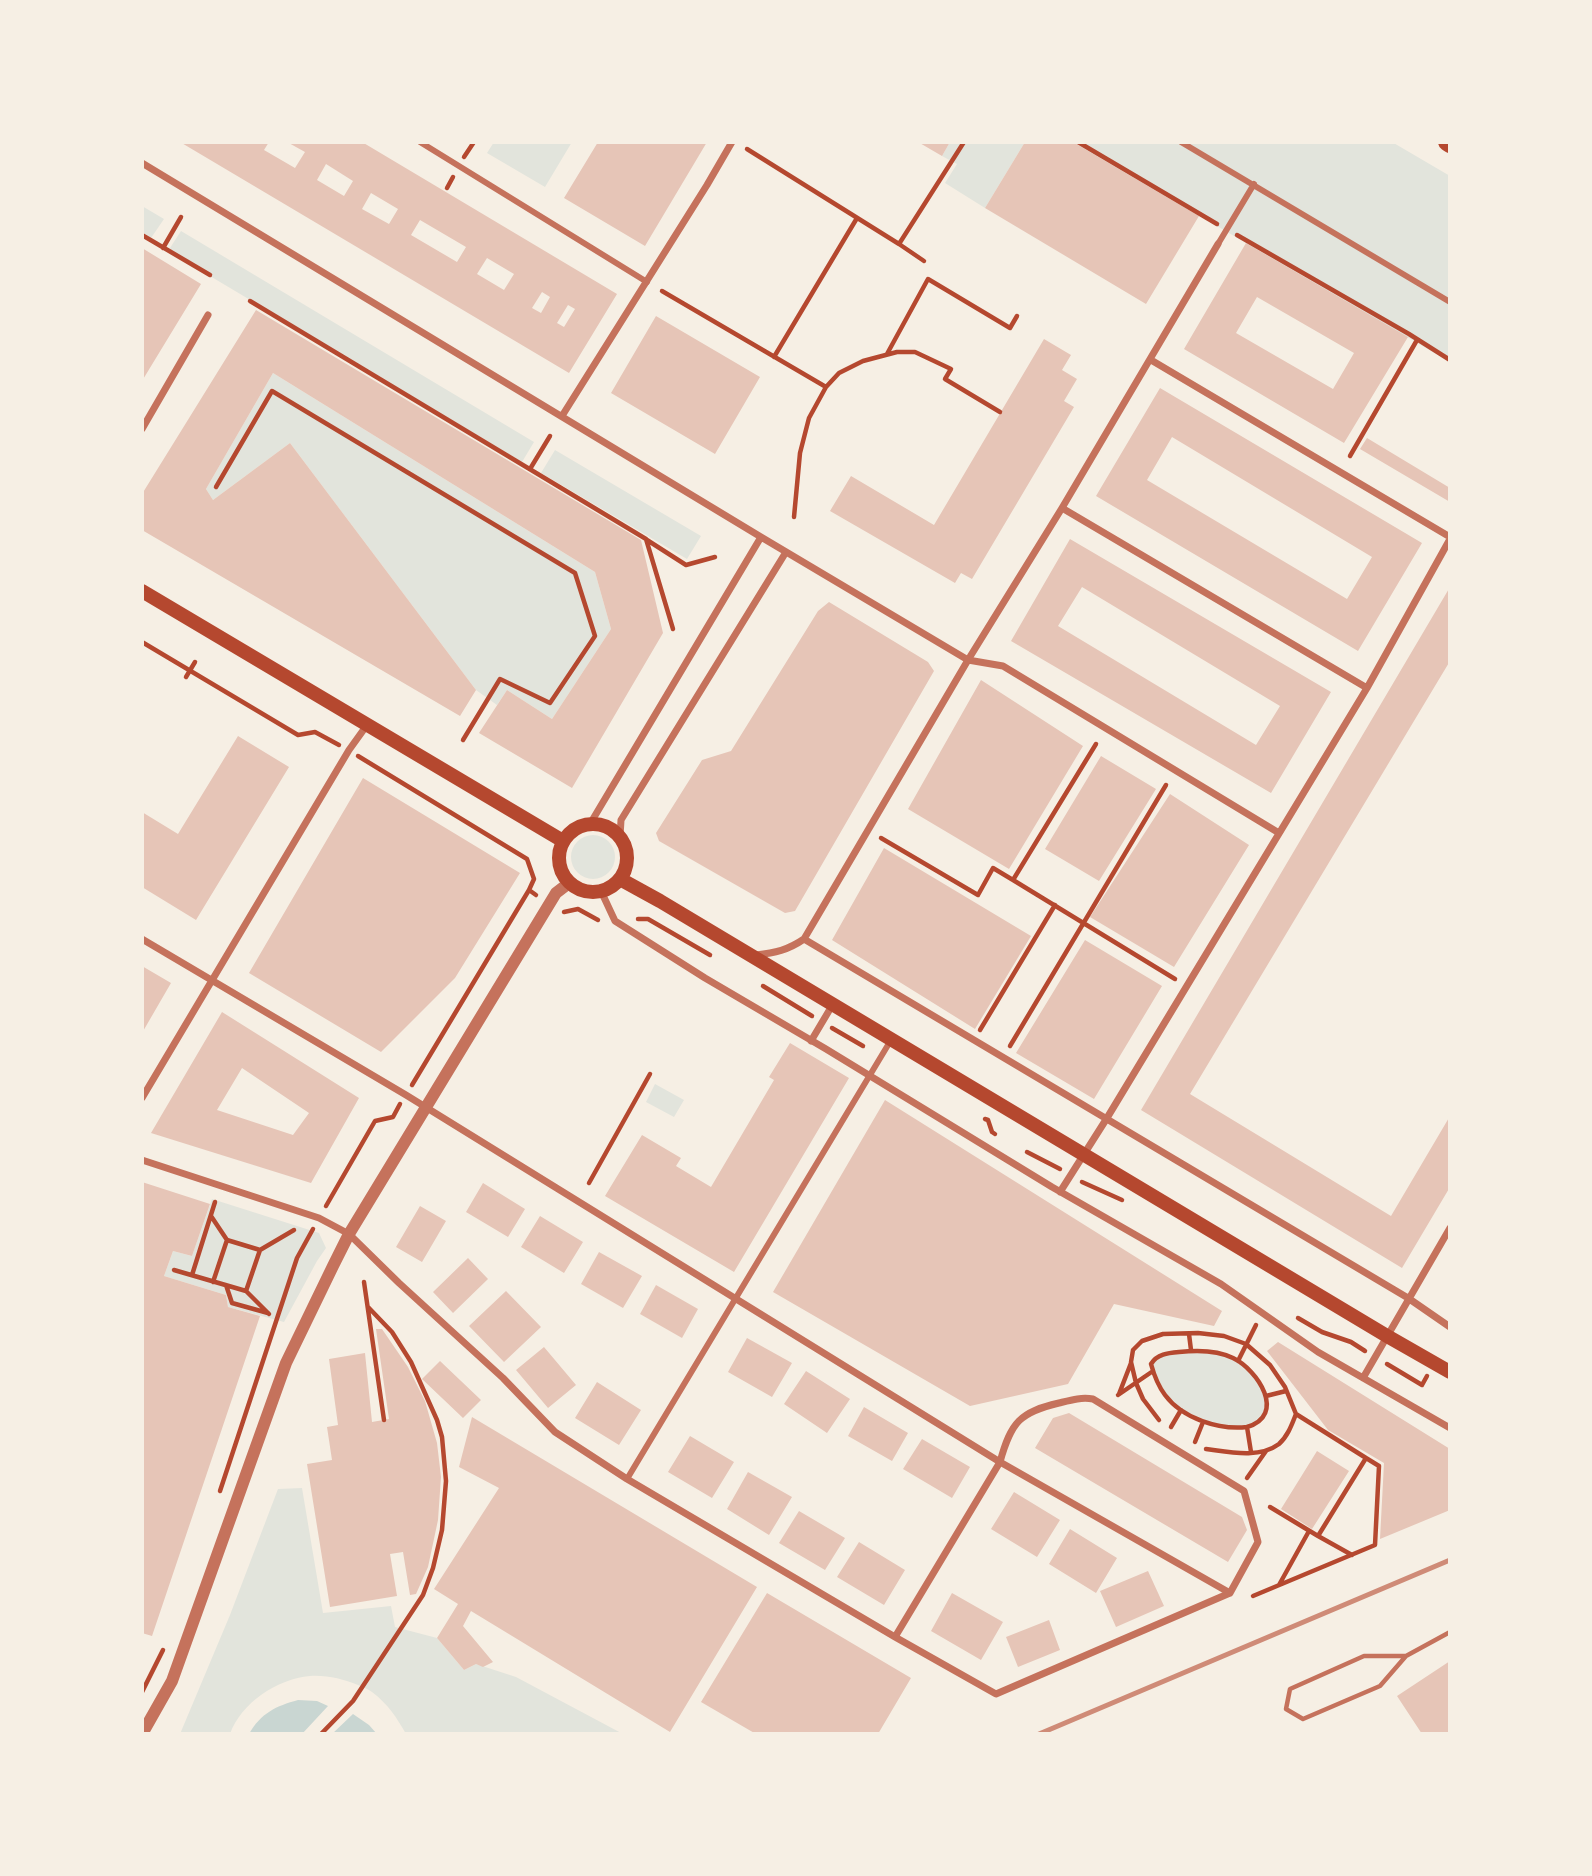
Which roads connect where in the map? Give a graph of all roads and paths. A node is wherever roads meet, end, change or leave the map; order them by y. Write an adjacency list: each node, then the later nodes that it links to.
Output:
1 (420, 142): 18 (street)
2 (732, 142): 18 (street)
3 (964, 142): 13 (path)
4 (1078, 142): 11 (path)
5 (1181, 142): 8 (street)
6 (747, 149): 10 (path)
7 (142, 163): 31 (street)
8 (1254, 184): 11 (street); 21 (street)
9 (181, 217): 15 (path)
10 (857, 218): 13 (path); 26 (path)
11 (1227, 229): 14 (street); 24 (path)
12 (142, 235): 15 (path)
13 (899, 244): 16 (path)
14 (1218, 244): 27 (street)
15 (163, 248): 17 (path)
16 (924, 261)
17 (210, 275)
18 (647, 282): 31 (street)
19 (662, 291): 26 (path)
20 (250, 301): 35 (path)
21 (1450, 302)
22 (208, 314): 32 (street)
23 (1017, 316): 25 (path)
24 (1418, 340): 28 (path); 34 (path)
25 (887, 354): 29 (path); 30 (path)
26 (774, 357): 29 (path)
27 (1151, 360): 37 (street); 40 (street)
28 (1450, 360)
29 (826, 387): 38 (path)
30 (1000, 412)
31 (562, 416): 39 (street)
32 (142, 429)
33 (550, 436): 35 (path)
34 (1350, 456)
35 (530, 469): 41 (path)
36 (216, 487): 51 (path)
37 (1062, 508): 46 (street); 49 (street)
38 (794, 517)
39 (761, 537): 42 (street); 54 (street)
40 (1450, 538): 49 (street)
41 (646, 539): 43 (path); 45 (path)
42 (786, 552): 46 (street); 56 (street)
43 (715, 557)
44 (142, 591): 50 (main road)
45 (673, 629)
46 (968, 660): 55 (street); 66 (street)
47 (195, 662): 48 (path)
48 (186, 677)
49 (1367, 688): 55 (street)
50 (367, 725): 58 (main road); 69 (street)
51 (463, 740)
52 (1096, 744): 60 (path)
53 (1166, 785): 64 (path)
54 (590, 824): 56 (main road); 58 (main road)
55 (1279, 833): 79 (street)
56 (620, 837): 59 (main road)
57 (881, 838): 60 (path)
58 (563, 841): 61 (main road)
59 (620, 879): 62 (main road); 67 (main road)
60 (1013, 880): 63 (path)
61 (569, 883): 62 (main road); 78 (street)
62 (601, 891): 73 (street)
63 (1055, 905): 64 (path); 71 (path)
64 (1083, 923): 68 (path); 74 (path)
65 (142, 939): 69 (street)
66 (804, 939): 67 (street); 79 (street)
67 (752, 956): 70 (main road)
68 (1175, 979)
69 (212, 982): 77 (street); 78 (street)
70 (832, 1004): 72 (main road); 73 (street)
71 (978, 1034)
72 (891, 1040): 76 (street); 80 (main road)
73 (811, 1041): 76 (street)
74 (1006, 1051)
75 (650, 1074): 82 (path)
76 (869, 1076): 83 (street); 97 (street)
77 (142, 1098)
78 (426, 1108): 88 (street); 97 (street)
79 (1107, 1118): 80 (street); 98 (street)
80 (1083, 1154): 83 (street); 103 (main road)
81 (142, 1160): 88 (street)
82 (589, 1182)
83 (1060, 1192): 110 (street)
84 (215, 1202): 85 (path)
85 (211, 1216): 89 (path); 92 (path)
86 (1450, 1228): 98 (street)
87 (294, 1230): 90 (path)
88 (349, 1234): 128 (street); 140 (street)
89 (227, 1240): 90 (path); 93 (path)
90 (260, 1250): 96 (path)
91 (174, 1270): 92 (path)
92 (192, 1275): 93 (path)
93 (214, 1282): 95 (path)
94 (364, 1282): 99 (path)
95 (226, 1285): 96 (path); 96 (path)
96 (246, 1291)
97 (736, 1298): 127 (street); 128 (street)
98 (1408, 1298): 101 (street); 103 (street)
99 (368, 1307): 116 (path); 141 (path)
100 (1256, 1325): 104 (path)
101 (1450, 1327)
102 (1189, 1334): 104 (path); 105 (path); 107 (path)
103 (1387, 1336): 109 (main road); 110 (street)
104 (1246, 1344): 106 (path); 112 (path)
105 (1191, 1350): 106 (path); 108 (path)
106 (1238, 1361): 113 (path)
107 (1131, 1362): 111 (path); 111 (path)
108 (1153, 1371): 111 (path); 114 (path)
109 (1450, 1372)
110 (1363, 1378): 121 (street)
111 (1136, 1383): 117 (path)
112 (1286, 1391): 113 (path); 115 (path)
113 (1266, 1396): 120 (path)
114 (1181, 1410): 118 (path); 119 (path)
115 (1296, 1414): 124 (path); 126 (path)
116 (384, 1420)
117 (1159, 1420)
118 (1203, 1422): 120 (path); 122 (path)
119 (1171, 1427)
120 (1247, 1427): 125 (path)
121 (1450, 1428)
122 (1195, 1442)
123 (1206, 1449): 125 (path)
124 (1266, 1450): 125 (path); 129 (path)
125 (1251, 1452)
126 (1366, 1458): 132 (path); 133 (path)
127 (1000, 1462): 135 (street); 135 (street); 138 (street)
128 (627, 1479): 138 (street)
129 (1247, 1479)
130 (1269, 1507): 131 (path)
131 (1309, 1531): 132 (path); 134 (path)
132 (1318, 1536): 133 (path)
133 (1352, 1555): 134 (path)
134 (1279, 1585): 136 (path)
135 (1230, 1593): 138 (street)
136 (1253, 1596)
137 (1450, 1632): 139 (lane)
138 (895, 1637)
139 (1406, 1656): 139 (lane)
140 (142, 1734)
141 (321, 1734)

